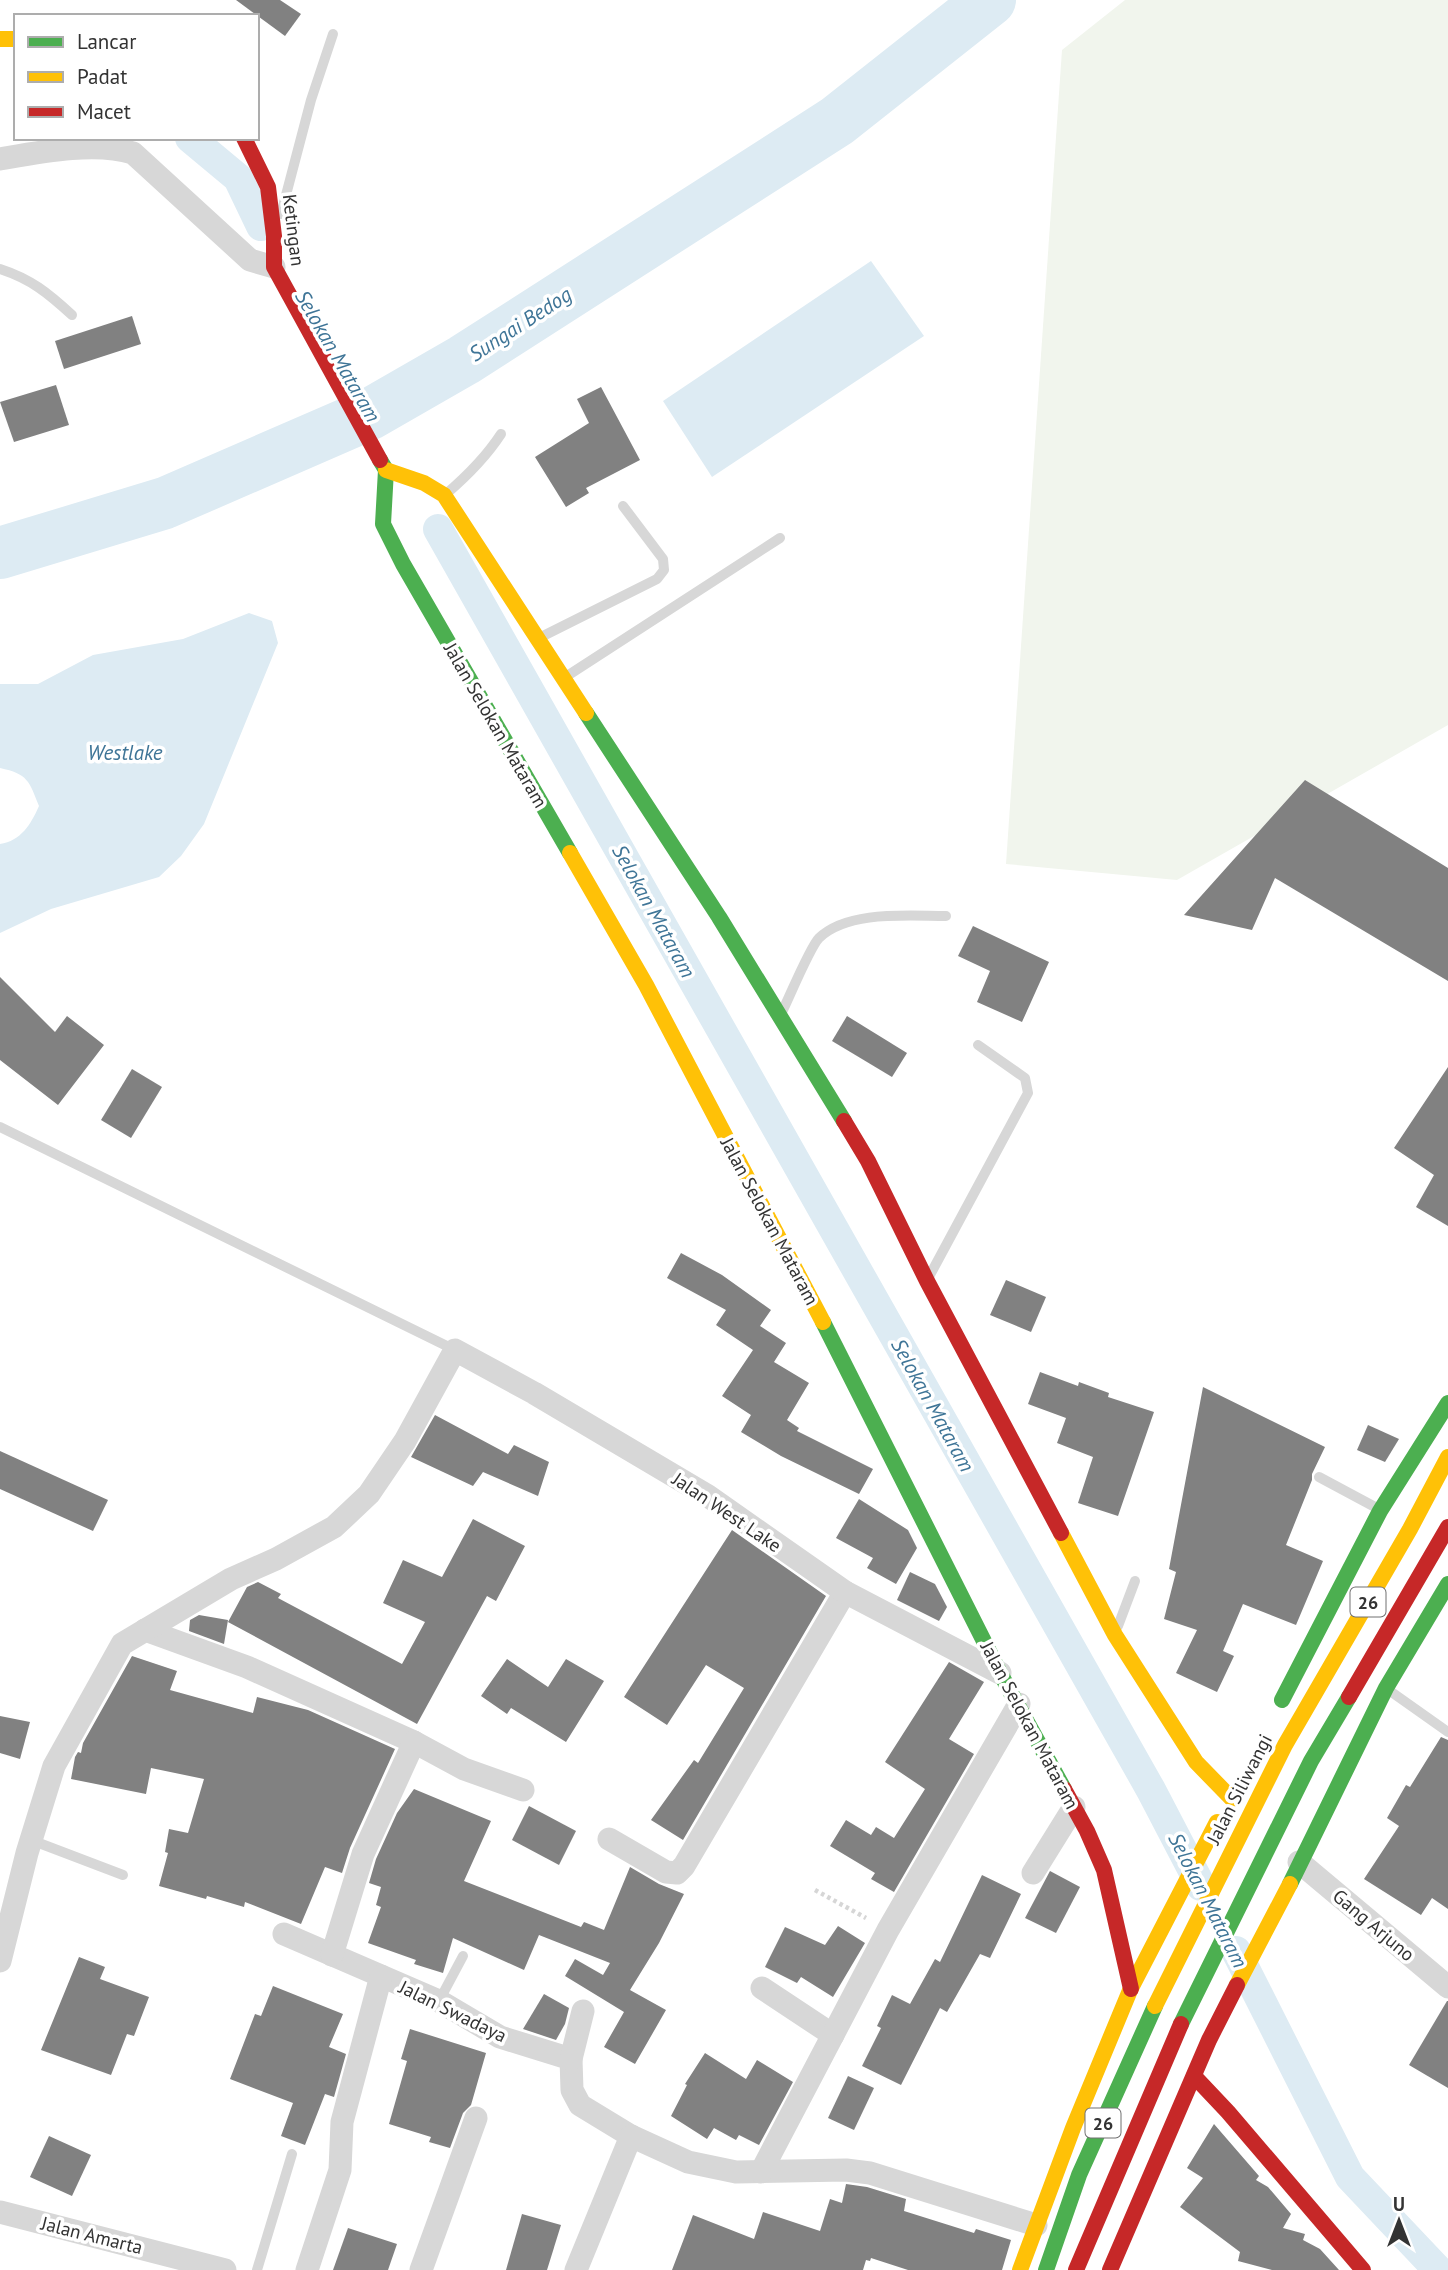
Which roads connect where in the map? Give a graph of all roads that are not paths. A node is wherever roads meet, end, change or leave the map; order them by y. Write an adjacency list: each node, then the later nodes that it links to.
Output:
1 (333, 34): 4 (lane)
2 (245, 140): 4 (main road, Ketingan)
3 (0, 159): 5 (street)
4 (274, 236): 5 (main road, Ketingan)
5 (274, 267): 9 (main road, Ketingan)
6 (0, 269): 7 (lane)
7 (72, 315)
8 (501, 434): 10 (lane)
9 (386, 470): 10 (main road); 31 (main road, Jalan Selokan Mataram)
10 (444, 495): 13 (main road)
11 (623, 506): 13 (lane)
12 (780, 538): 14 (lane)
13 (539, 638): 14 (main road)
14 (565, 678): 16 (main road)
15 (946, 916): 16 (lane)
16 (779, 1019): 19 (main road)
17 (978, 1045): 19 (lane)
18 (0, 1127): 20 (lane)
19 (927, 1281): 30 (main road)
20 (455, 1350): 28 (street, Jalan West Lake); 29 (street)
21 (1448, 1403): 24 (main road)
22 (1448, 1457): 24 (main road, Jalan Siliwangi / 26)
23 (1319, 1477): 24 (lane)
24 (1395, 1520): 34 (main road); 69 (main road, Jalan Siliwangi / 26)
25 (1448, 1527): 70 (main road, 26)
26 (1135, 1581): 30 (lane)
27 (1448, 1584): 32 (main road)
28 (845, 1592): 31 (street, Jalan West Lake); 39 (street)
29 (145, 1630): 36 (street); 40 (street)
30 (1115, 1635): 51 (main road)
31 (1000, 1673): 33 (main road, Jalan Selokan Mataram)
32 (1386, 1688): 35 (lane); 41 (main road)
33 (1019, 1704): 38 (main road, Jalan Selokan Mataram); 54 (street)
34 (1275, 1715)
35 (1448, 1732)
36 (414, 1742): 37 (street); 45 (street)
37 (523, 1790)
38 (1074, 1807): 42 (street); 51 (main road, Jalan Selokan Mataram)
39 (609, 1839)
40 (31, 1840): 43 (lane); 47 (street)
41 (1299, 1862): 49 (street, Gang Arjuno); 56 (main road)
42 (1033, 1873)
43 (123, 1875)
44 (284, 1934): 45 (street, Jalan Swadaya)
45 (332, 1955): 48 (street, Jalan Swadaya)
46 (463, 1956): 52 (lane)
47 (0, 1961)
48 (381, 1976): 52 (street, Jalan Swadaya); 65 (street)
49 (1448, 1987)
50 (762, 1988): 54 (street)
51 (1131, 1989): 62 (main road)
52 (439, 2001): 55 (street, Jalan Swadaya)
53 (583, 2011): 55 (street)
54 (833, 2035): 60 (street)
55 (571, 2059): 58 (street)
56 (1194, 2076): 71 (main road); 72 (main road)
57 (476, 2118): 66 (street)
58 (631, 2136): 60 (street); 67 (street)
59 (292, 2154): 64 (lane)
60 (761, 2172): 62 (street)
61 (0, 2212): 63 (street, Jalan Amarta)
62 (1036, 2225): 68 (main road)
63 (225, 2270)
64 (257, 2270)
65 (307, 2270)
66 (421, 2270)
67 (576, 2270)
68 (1020, 2270)
69 (1046, 2270)
70 (1076, 2270)
71 (1110, 2270)
72 (1363, 2270)

